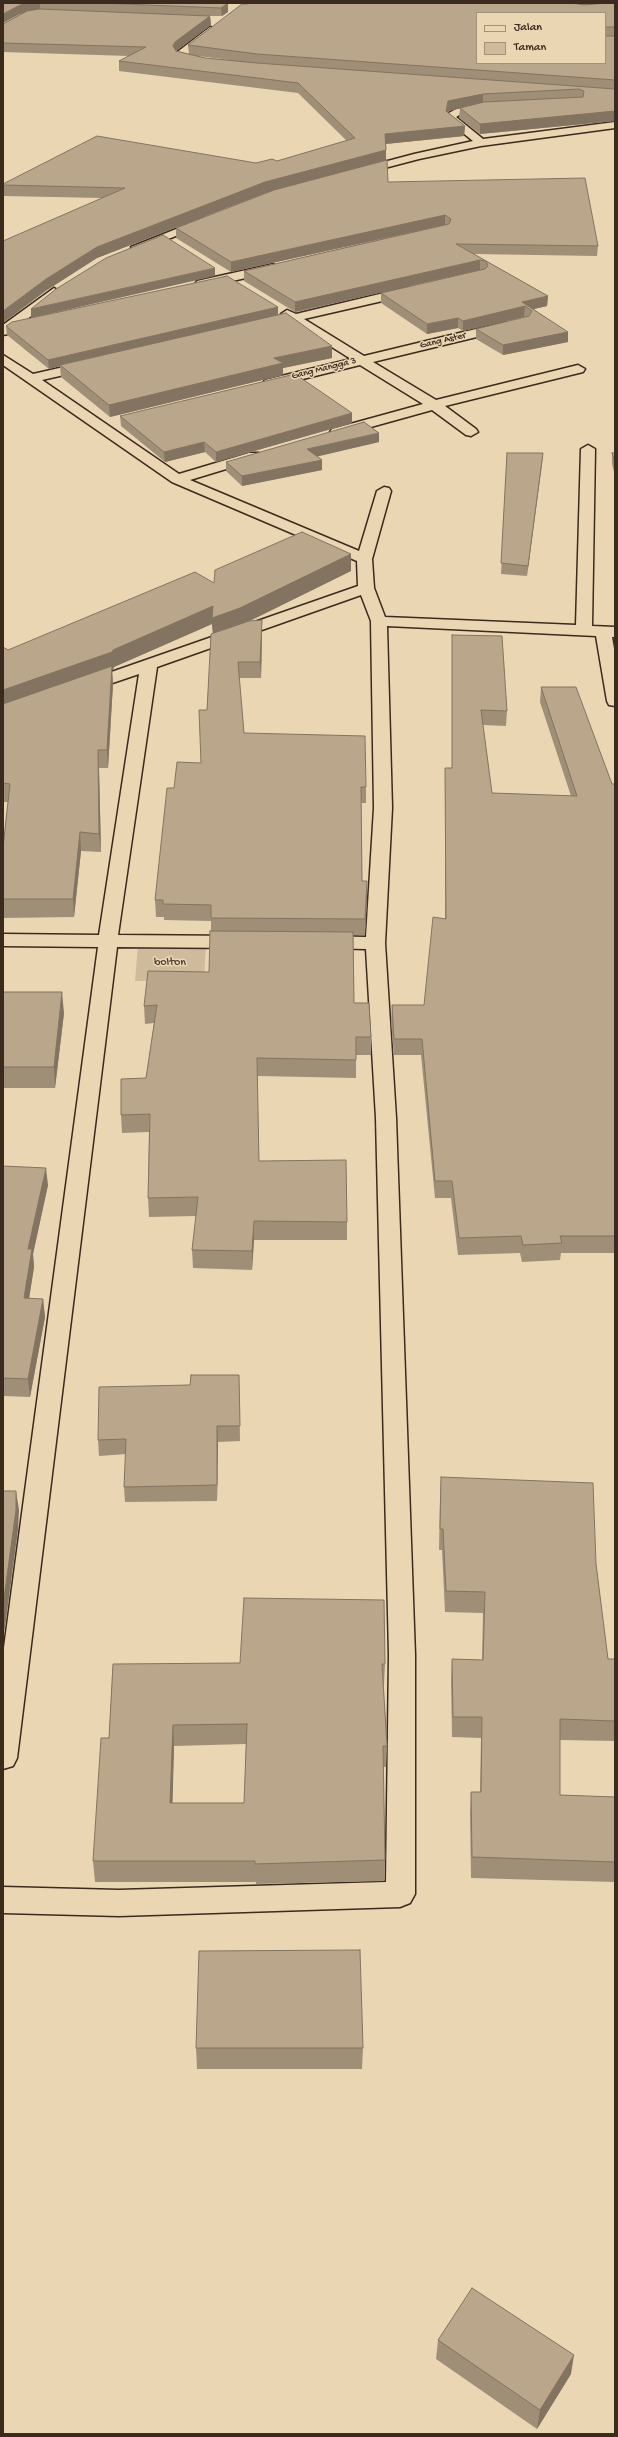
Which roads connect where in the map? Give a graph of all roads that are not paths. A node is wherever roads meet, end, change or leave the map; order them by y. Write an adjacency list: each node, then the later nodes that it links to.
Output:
1 (207, 21): 2 (street)
2 (213, 64)
3 (496, 107): 5 (street)
4 (615, 126): 5 (street)
5 (481, 143): 6 (street)
6 (344, 176)
7 (212, 218): 8 (street)
8 (164, 238): 9 (street); 10 (street)
9 (177, 246)
10 (126, 252)
11 (283, 266): 13 (street)
12 (216, 270): 13 (street)
13 (230, 278): 15 (street); 16 (street)
14 (64, 286): 23 (street)
15 (243, 286)
16 (191, 287)
17 (418, 290): 19 (street)
18 (275, 306): 19 (street)
19 (294, 318): 22 (street); 25 (street)
20 (37, 321): 23 (street)
21 (516, 324): 25 (street, Gang Aster)
22 (248, 328)
23 (5, 330)
24 (3, 359): 28 (street)
25 (362, 360): 29 (street, Gang Mangga 3); 30 (street)
26 (102, 362): 28 (street)
27 (578, 369): 30 (street)
28 (32, 378): 32 (street)
29 (254, 387)
30 (434, 405): 33 (street); 34 (street)
31 (115, 421): 32 (street)
32 (100, 425): 37 (street)
33 (471, 432)
34 (326, 435)
35 (588, 449): 42 (street)
36 (266, 453): 37 (street)
37 (177, 479): 39 (street)
38 (384, 491): 39 (street)
39 (364, 559): 40 (street)
40 (366, 588): 41 (street); 44 (street)
41 (379, 621): 42 (street); 51 (street)
42 (584, 630): 43 (street)
43 (609, 631): 46 (street)
44 (149, 664): 45 (street); 48 (street)
45 (69, 693)
46 (615, 700)
47 (3, 940): 48 (street)
48 (108, 941): 49 (street); 52 (street)
49 (257, 942)
50 (305, 942): 51 (street)
51 (376, 943): 53 (street)
52 (3, 1758)
53 (3, 1900)

